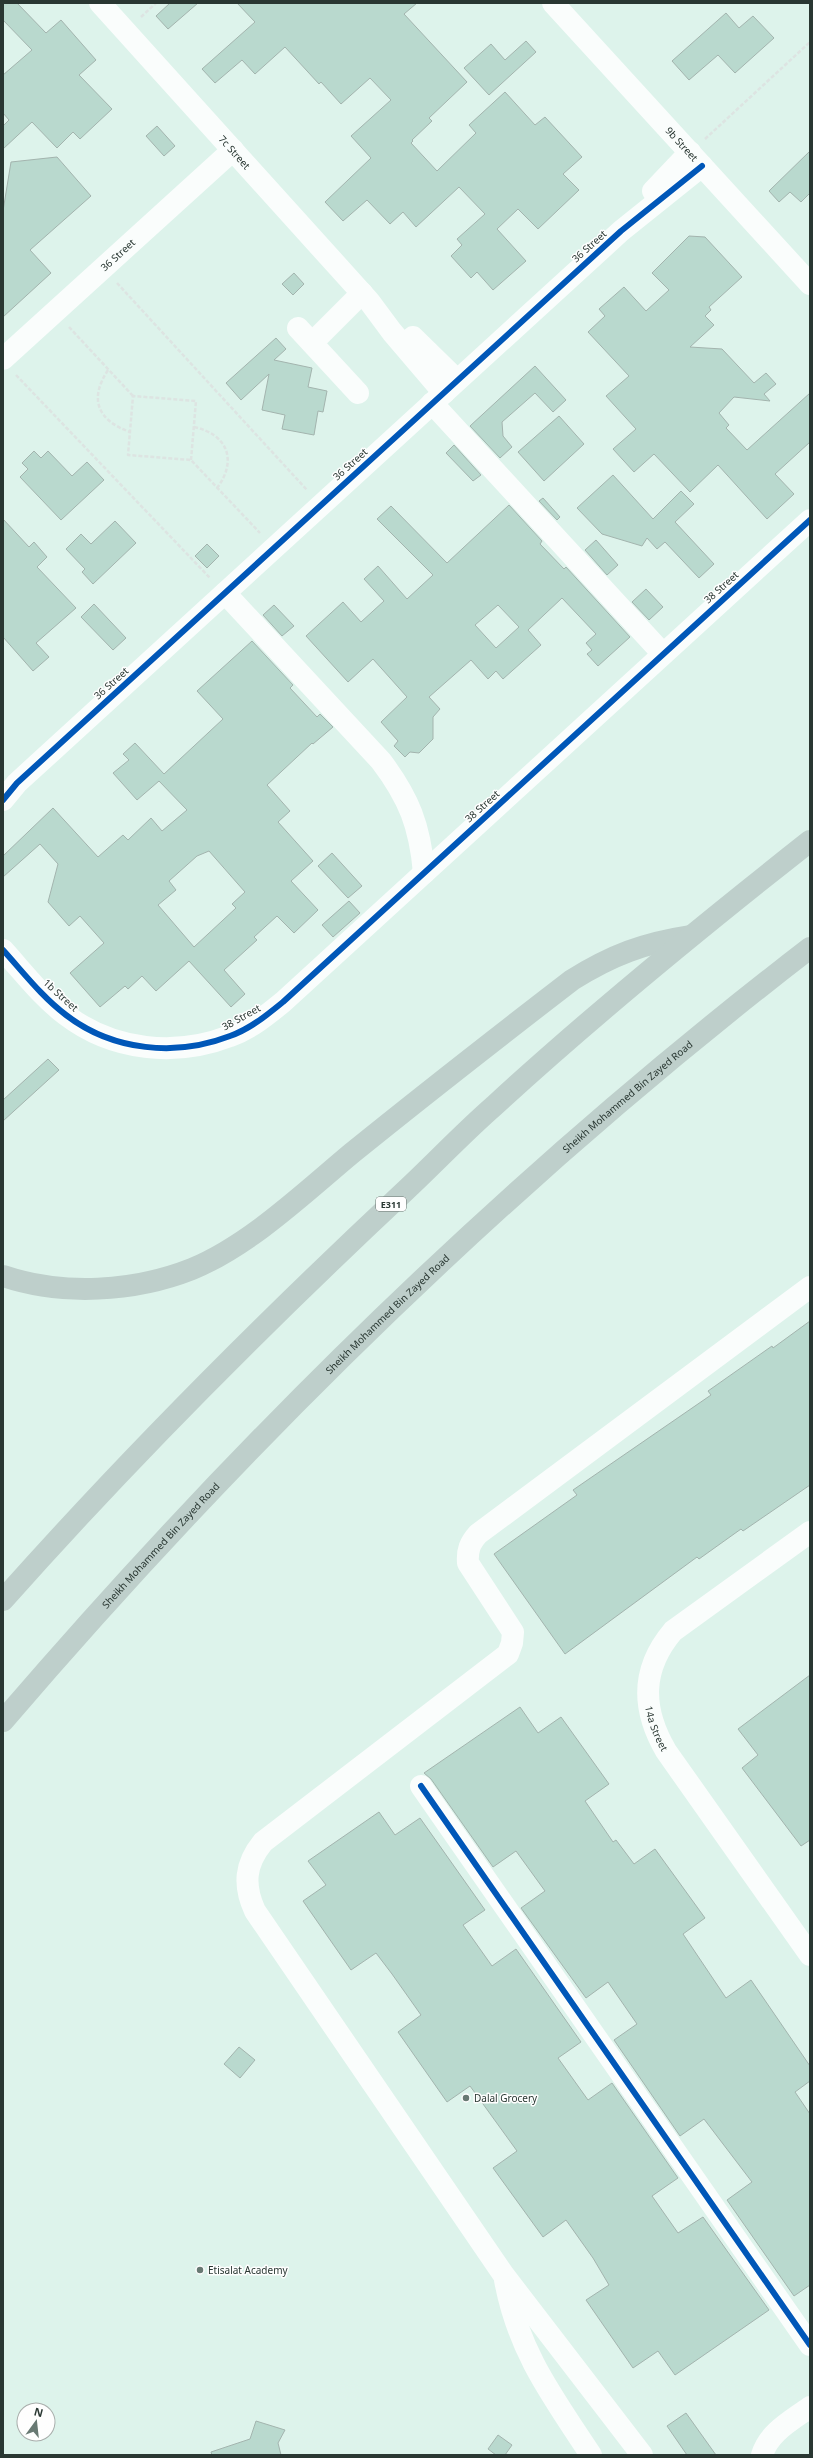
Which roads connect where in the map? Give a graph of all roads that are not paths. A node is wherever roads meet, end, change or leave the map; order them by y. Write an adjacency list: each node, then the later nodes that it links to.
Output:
1 (100, 3): 3 (street, 7c Street)
2 (553, 3): 4 (street, 9b Street)
3 (232, 150): 6 (street, 7c Street); 7 (street, 36 Street)
4 (696, 159): 5 (street, 9b Street); 8 (street, 36 Street)
5 (810, 284)
6 (365, 297): 8 (street, 7c Street); 9 (street)
7 (8, 366)
8 (444, 392): 11 (street, 36 Street); 12 (street, 7c Street)
9 (358, 393)
10 (810, 520): 12 (street, 38 Street)
11 (225, 593): 13 (street, 36 Street); 16 (street)
12 (663, 654): 16 (street, 38 Street)
13 (10, 788): 14 (street, 36 Street)
14 (3, 800)
15 (810, 841): 17 (highway, E311)
16 (424, 873): 20 (street, 38 Street)
17 (690, 936): 21 (highway); 24 (highway, E311)
18 (810, 948): 25 (highway, Sheikh Mohammed Bin Zayed Road)
19 (3, 950): 20 (street, 1b Street)
20 (139, 1047)
21 (3, 1276)
22 (810, 1288): 28 (street)
23 (810, 1532): 27 (street, 14a Street)
24 (3, 1600)
25 (3, 1721)
26 (421, 1786): 29 (street)
27 (810, 1955)
28 (503, 2274): 31 (street); 32 (street)
29 (810, 2345)
30 (810, 2407): 33 (street)
31 (591, 2455)
32 (642, 2455)
33 (762, 2455)

